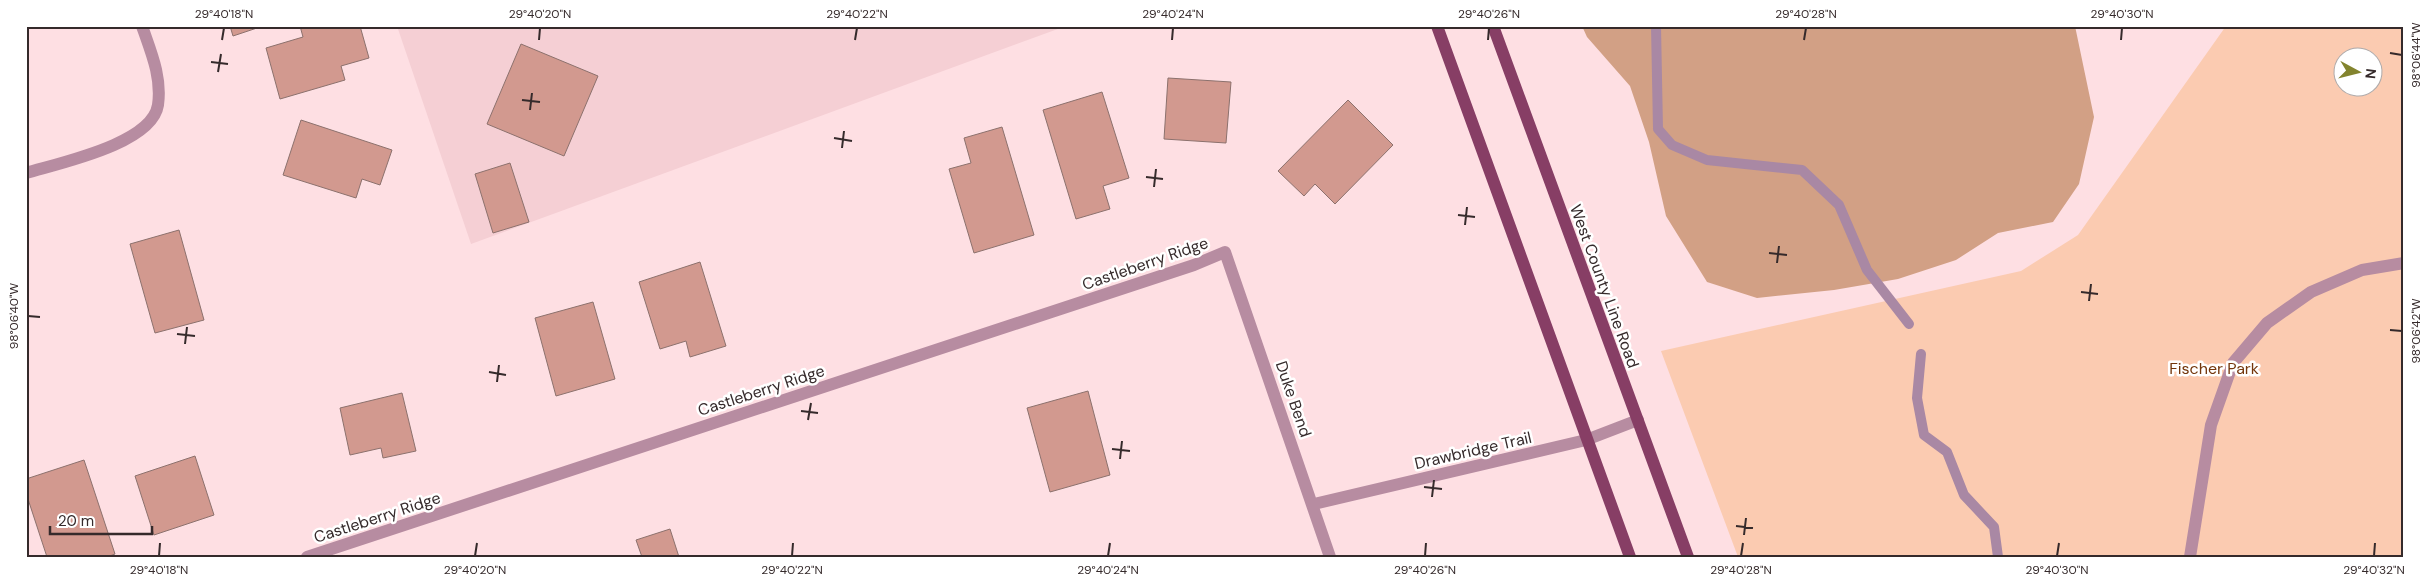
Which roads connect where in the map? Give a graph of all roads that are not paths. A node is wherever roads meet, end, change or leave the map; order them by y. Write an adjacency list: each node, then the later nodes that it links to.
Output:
1 (142, 26): 4 (street)
2 (1437, 26): 8 (main road)
3 (1493, 26): 7 (main road, West County Line Road)
4 (26, 173)
5 (1225, 252): 9 (street, Duke Bend); 10 (street, Castleberry Ridge)
6 (2404, 263): 14 (street)
7 (1638, 420): 8 (street, Drawbridge Trail); 13 (main road, West County Line Road)
8 (1586, 440): 9 (street, Drawbridge Trail); 12 (main road)
9 (1314, 504): 11 (street, Duke Bend)
10 (307, 557)
11 (1330, 557)
12 (1630, 557)
13 (1688, 557)
14 (2190, 557)

